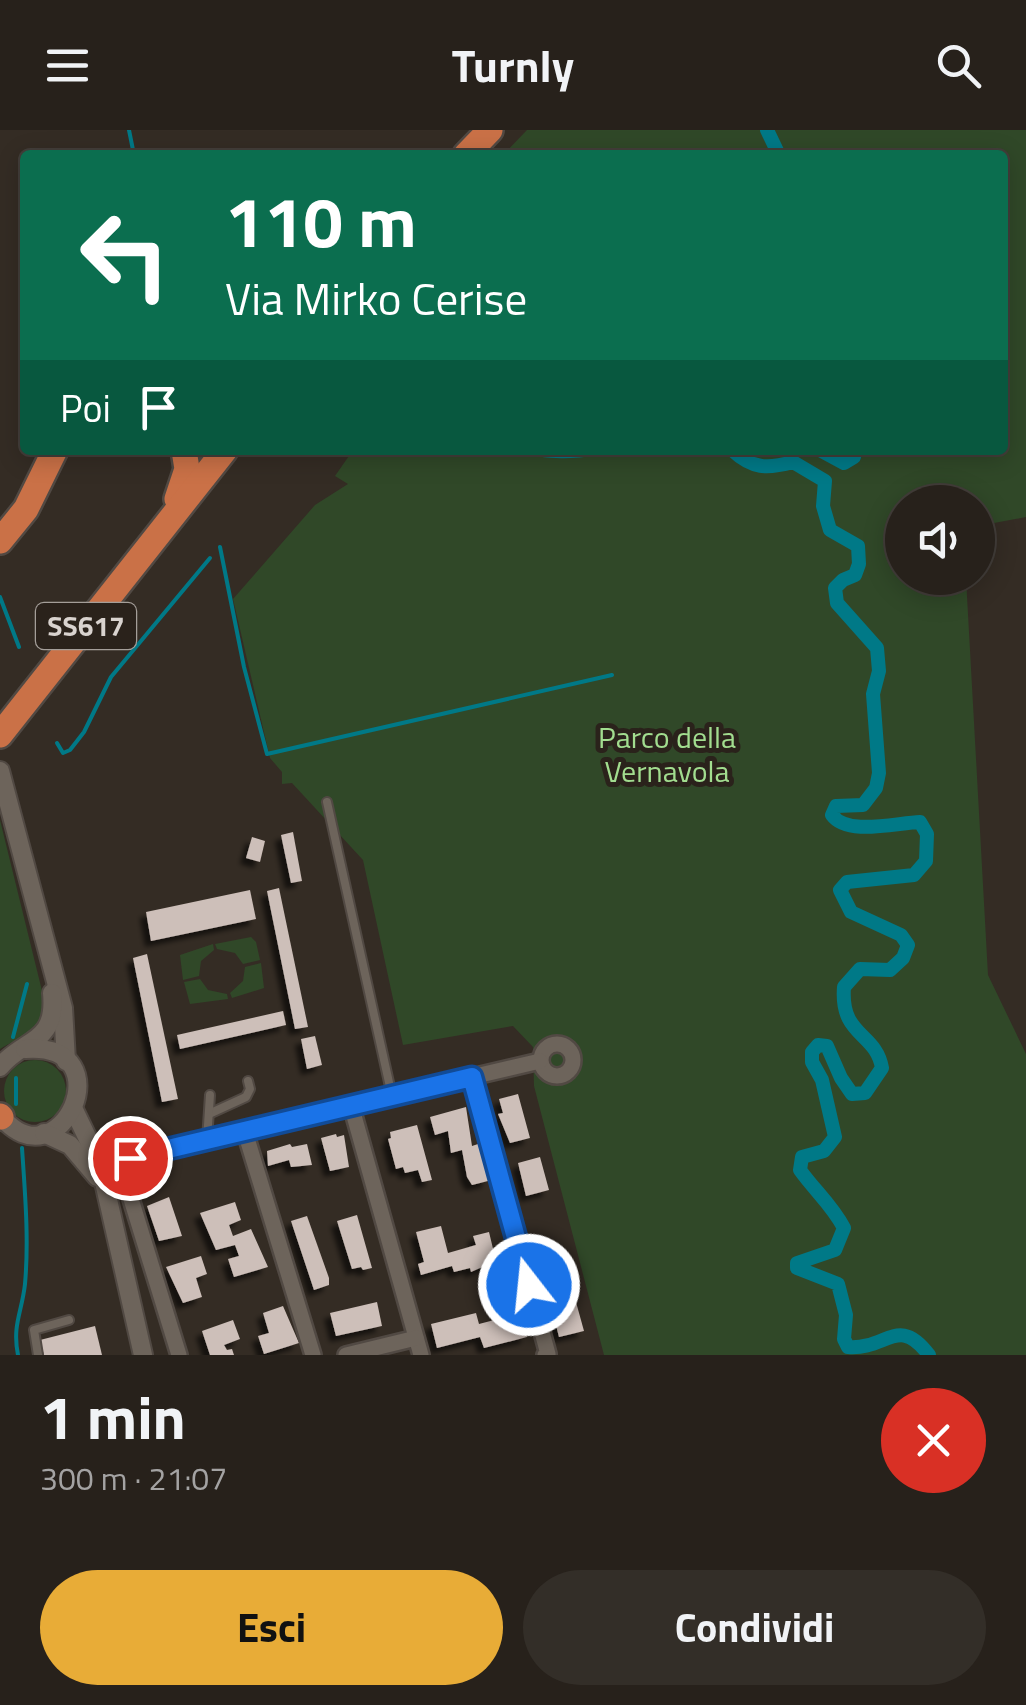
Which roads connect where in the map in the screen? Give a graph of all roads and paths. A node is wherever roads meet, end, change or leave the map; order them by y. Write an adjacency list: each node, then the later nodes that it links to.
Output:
1 (490, 130): 2 (highway)
2 (471, 150)
3 (53, 455): 7 (highway)
4 (185, 455): 6 (highway)
5 (221, 455): 6 (highway, SS617)
6 (171, 518): 8 (highway, SS617)
7 (5, 530)
8 (0, 735)
9 (1, 777): 11 (street)
10 (327, 802): 19 (lane)
11 (48, 962): 12 (street); 13 (street)
12 (25, 1049): 13 (street); 15 (street)
13 (66, 1061): 21 (street)
14 (540, 1061): 16 (street)
15 (0, 1067)
16 (472, 1077): 19 (street); 37 (street)
17 (248, 1082): 22 (lane)
18 (210, 1095): 22 (lane)
19 (392, 1096): 20 (street)
20 (351, 1106): 24 (street); 30 (street)
21 (74, 1110): 25 (street); 27 (street)
22 (211, 1113): 26 (lane)
23 (0, 1116): 25 (street)
24 (245, 1132): 26 (street); 34 (street)
25 (44, 1133): 28 (street)
26 (208, 1140): 27 (street)
27 (110, 1162): 28 (street); 33 (street)
28 (104, 1191): 32 (street)
29 (69, 1320): 31 (lane)
30 (416, 1338): 35 (street); 36 (street)
31 (38, 1355)
32 (143, 1355)
33 (179, 1355)
34 (313, 1355)
35 (346, 1355)
36 (421, 1355)
37 (546, 1355)

